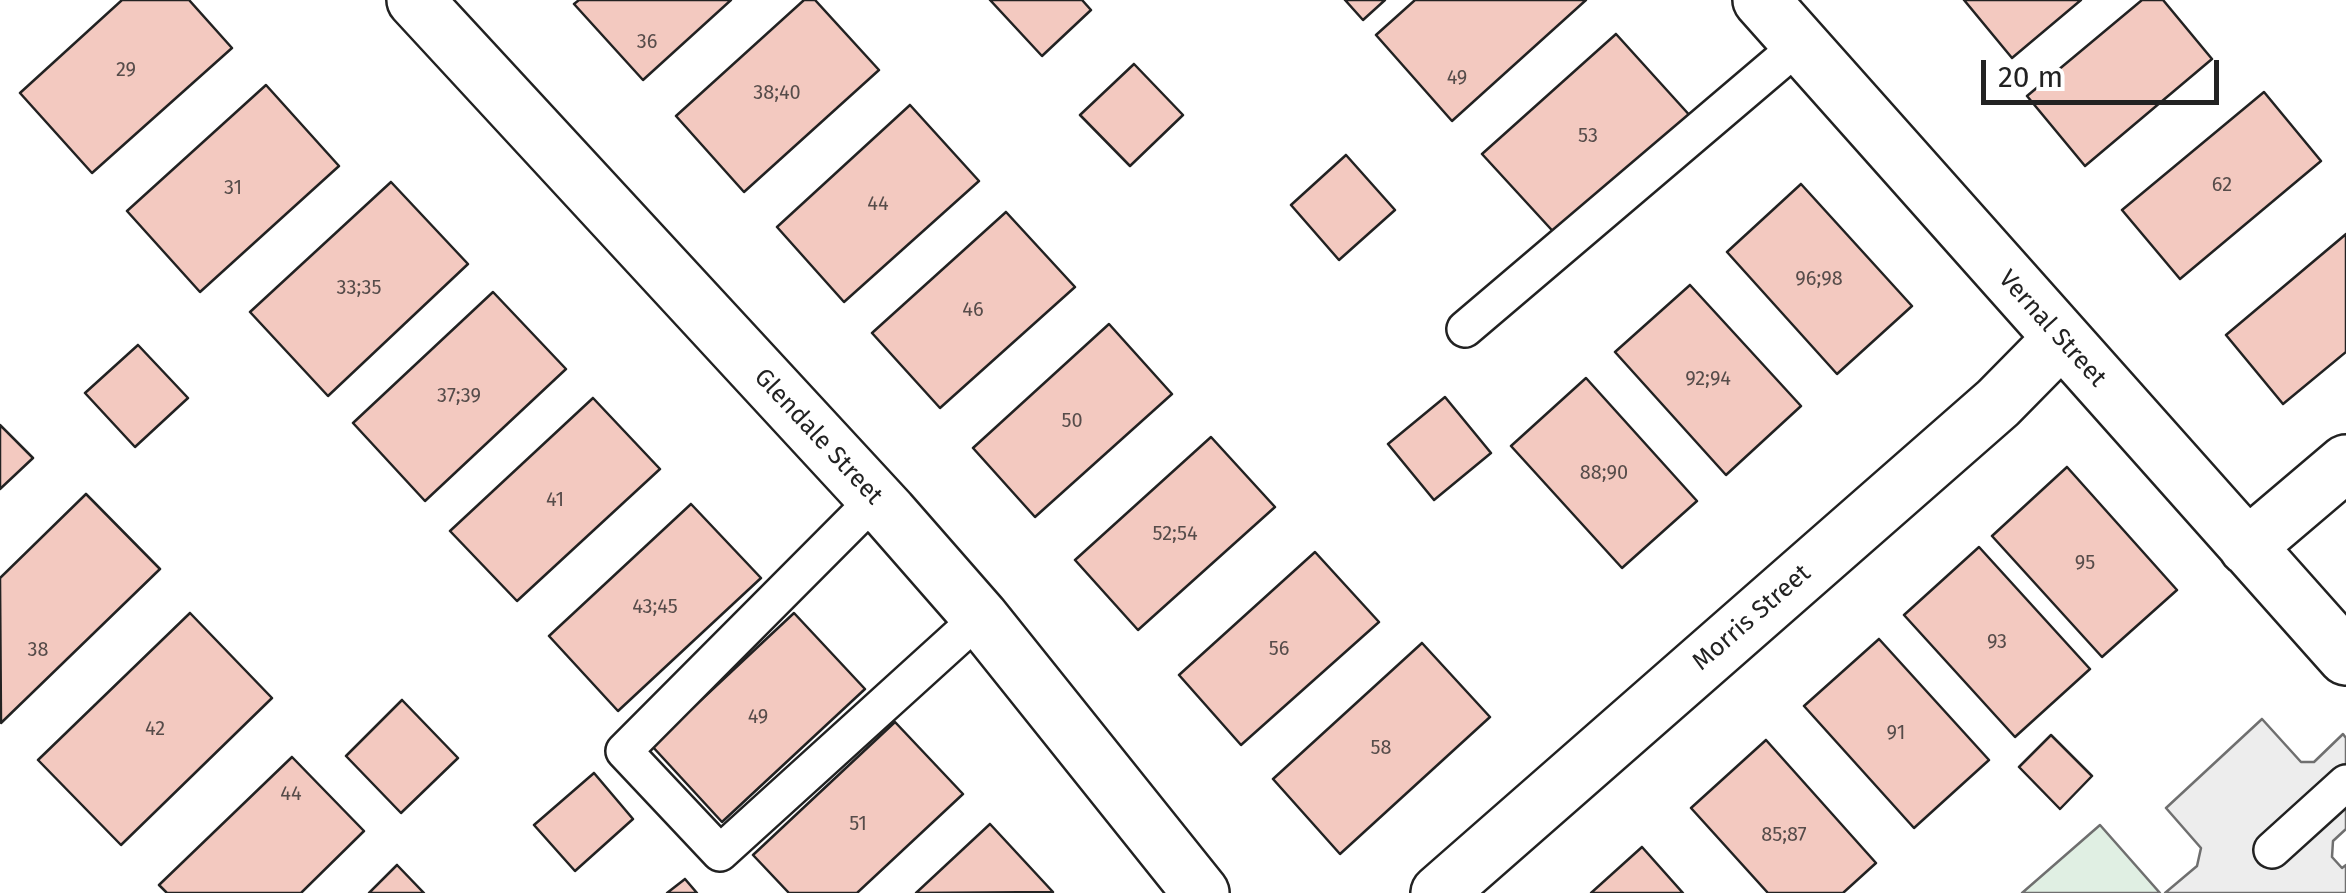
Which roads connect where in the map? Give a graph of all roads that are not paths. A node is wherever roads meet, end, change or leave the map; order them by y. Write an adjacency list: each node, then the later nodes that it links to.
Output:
1 (414, 0): 7 (street, Glendale Street)
2 (1761, 0): 3 (street, Vernal Street)
3 (1799, 45): 4 (lane); 5 (street, Vernal Street)
4 (1465, 329)
5 (2061, 338): 8 (street, Vernal Street); 14 (street, Morris Street)
6 (2346, 462): 8 (street)
7 (875, 499): 9 (street, Glendale Street); 9 (lane)
8 (2247, 547): 10 (street, Vernal Street)
9 (980, 617): 13 (street, Glendale Street)
10 (2346, 656)
11 (2346, 783): 12 (lane)
12 (2272, 850)
13 (1200, 893)
14 (1439, 893)

